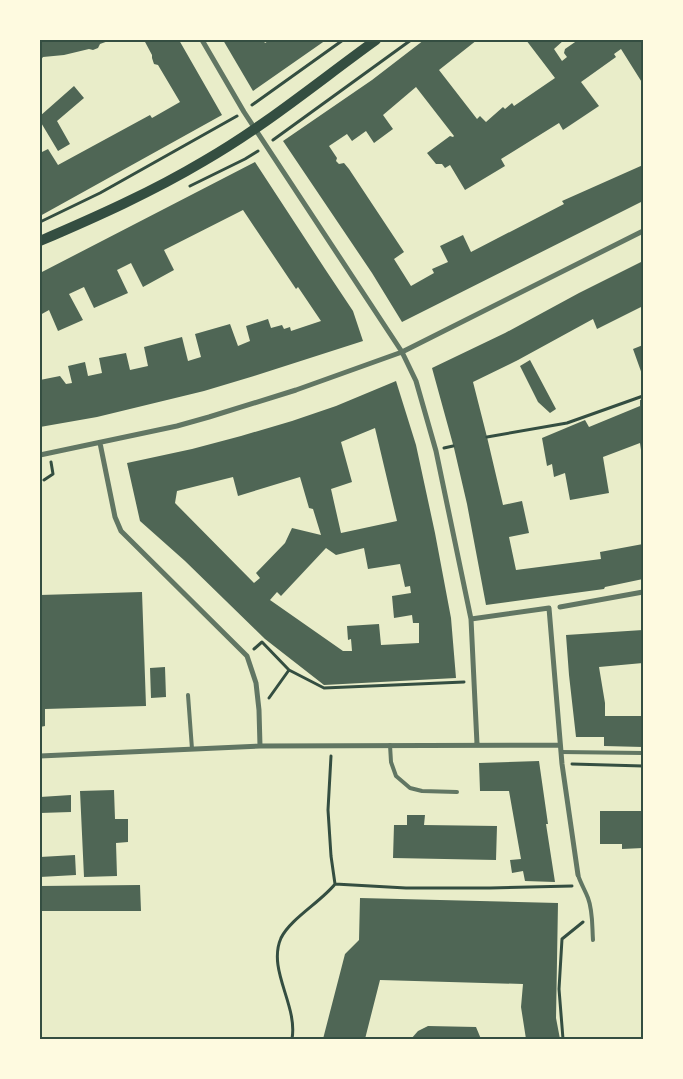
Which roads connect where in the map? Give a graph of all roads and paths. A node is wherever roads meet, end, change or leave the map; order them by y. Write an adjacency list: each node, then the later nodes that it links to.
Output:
1 (202, 40): 4 (street)
2 (343, 40): 4 (path)
3 (376, 40): 5 (main road)
4 (244, 112): 5 (street); 6 (path)
5 (255, 129): 8 (main road); 9 (street)
6 (40, 222)
7 (643, 231): 9 (street)
8 (40, 241)
9 (402, 352): 12 (street); 18 (street)
10 (643, 396): 11 (path)
11 (487, 436)
12 (100, 443): 13 (street); 19 (street)
13 (50, 454): 14 (street); 15 (path)
14 (40, 455)
15 (44, 480)
16 (643, 592): 17 (street)
17 (560, 607)
18 (471, 618): 21 (street); 26 (street)
19 (246, 656): 20 (path); 23 (street)
20 (289, 670): 21 (path); 23 (path)
21 (474, 682): 24 (street)
22 (188, 695): 29 (lane)
23 (259, 710): 27 (street)
24 (477, 744): 25 (street); 26 (street)
25 (390, 745): 28 (street); 35 (lane)
26 (560, 745): 30 (street)
27 (260, 746): 28 (street); 29 (street)
28 (332, 746): 37 (path)
29 (192, 749): 32 (street)
30 (561, 752): 31 (lane); 33 (street)
31 (643, 753)
32 (40, 756)
33 (562, 764): 34 (path); 36 (street)
34 (643, 766)
35 (457, 792)
36 (578, 875): 39 (lane)
37 (335, 884): 38 (path); 41 (path)
38 (569, 886)
39 (592, 915): 40 (lane); 42 (path)
40 (592, 940)
41 (292, 1039)
42 (563, 1039)

